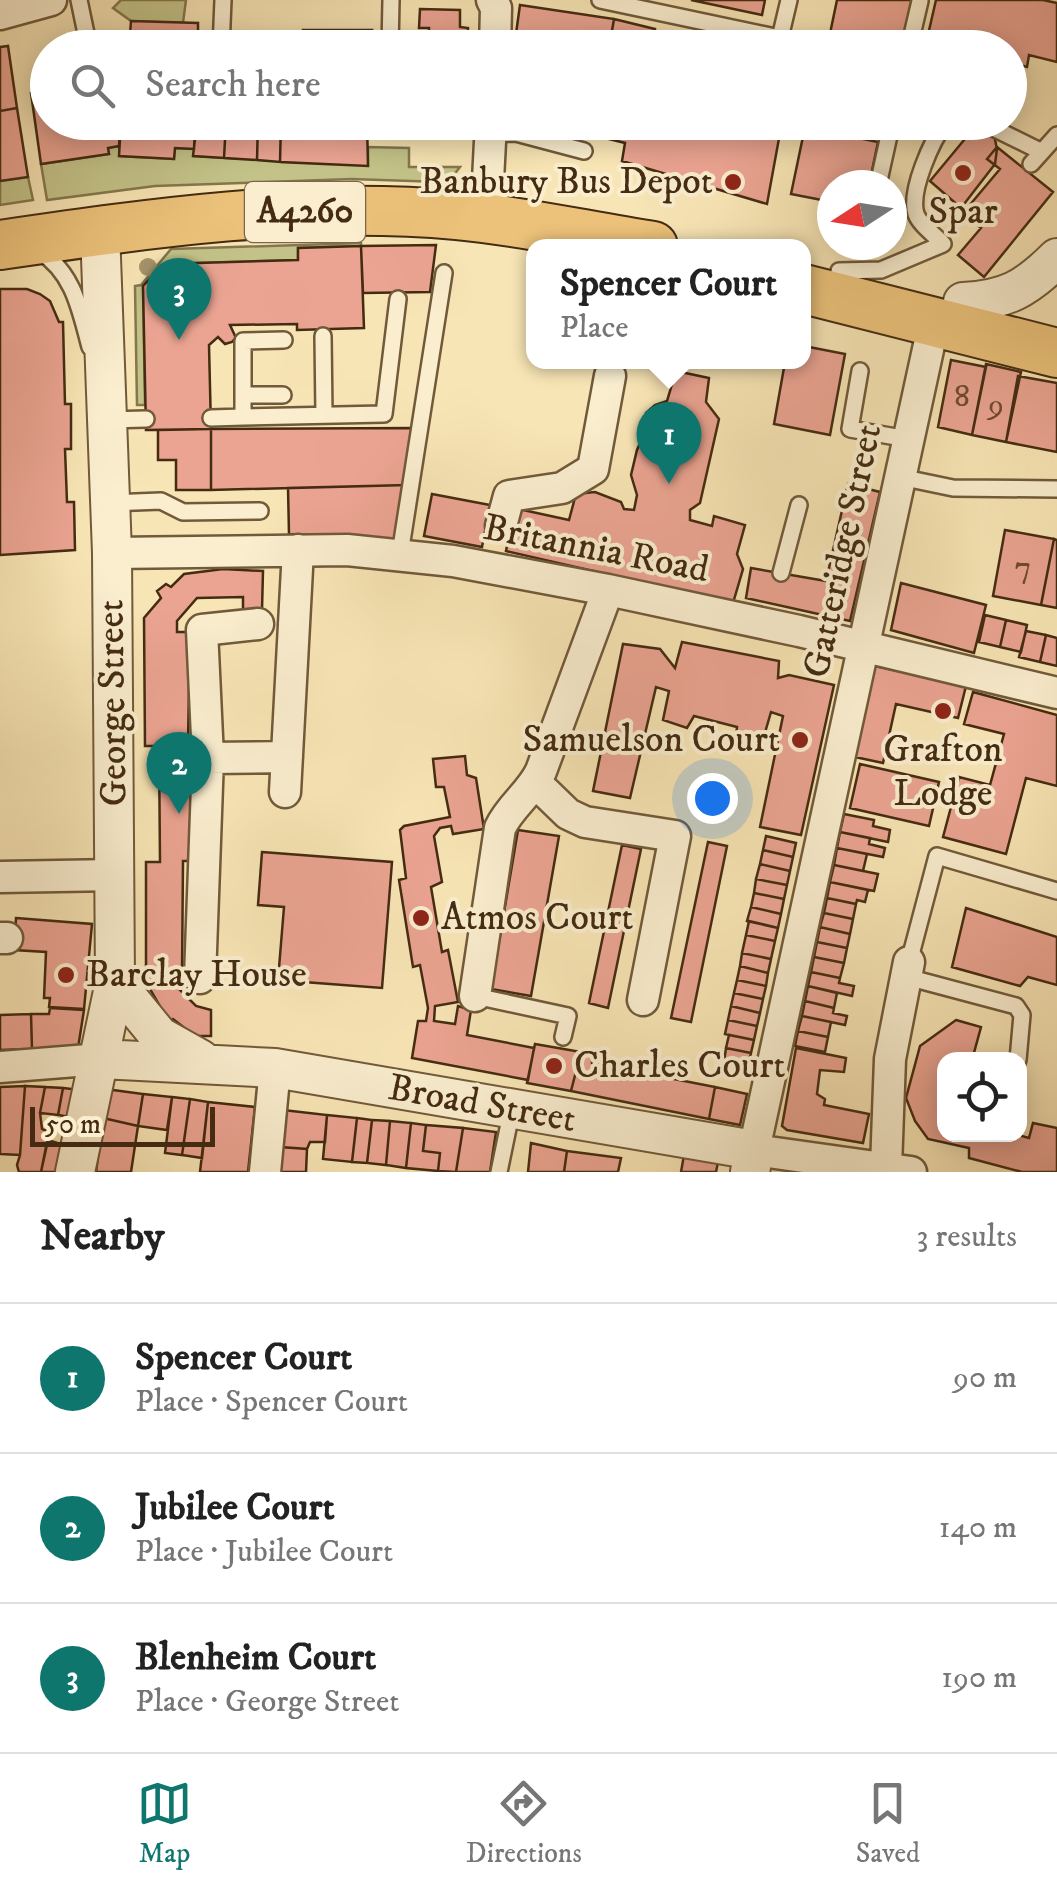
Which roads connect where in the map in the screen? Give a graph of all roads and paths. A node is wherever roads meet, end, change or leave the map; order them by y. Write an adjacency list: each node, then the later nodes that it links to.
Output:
1 (51, 0): 9 (street)
2 (79, 0): 10 (lane)
3 (223, 0): 11 (lane)
4 (391, 0): 12 (lane)
5 (492, 0): 13 (street)
6 (600, 0): 14 (lane)
7 (789, 0): 15 (lane)
8 (920, 1): 16 (lane)
9 (0, 14)
10 (85, 30)
11 (222, 30)
12 (390, 30)
13 (495, 30)
14 (742, 30)
15 (782, 30)
16 (913, 30)
17 (1057, 135): 22 (lane)
18 (492, 140): 25 (street)
19 (542, 140): 23 (lane)
20 (888, 140): 24 (lane)
21 (934, 140): 31 (lane)
22 (1009, 140)
23 (584, 151)
24 (881, 170)
25 (498, 221): 26 (main road, A4260); 27 (main road, A4260)
26 (100, 231): 28 (main road, A4260); 41 (street, George Street)
27 (587, 239)
28 (12, 243): 41 (lane)
29 (1057, 258): 33 (street)
30 (444, 272): 55 (lane)
31 (816, 275): 33 (main road)
32 (398, 299): 42 (lane)
33 (948, 312): 36 (main road); 46 (street, Gatteridge Street)
34 (324, 336): 42 (lane)
35 (284, 340): 40 (lane)
36 (1056, 341)
37 (860, 371): 46 (lane)
38 (610, 376): 52 (street)
39 (282, 394): 40 (lane)
40 (243, 395): 43 (lane)
41 (107, 414): 45 (lane); 49 (street, George Street)
42 (324, 416): 43 (lane)
43 (243, 417): 44 (lane)
44 (211, 418)
45 (146, 419)
46 (908, 439): 47 (street, Gatteridge Street)
47 (900, 477): 48 (lane); 59 (street, Gatteridge Street)
48 (1057, 489)
49 (110, 504): 51 (lane); 54 (street, George Street)
50 (799, 505): 56 (lane)
51 (260, 511)
52 (495, 548): 55 (street, Britannia Road); 57 (street, Britannia Road)
53 (298, 550): 54 (street, Britannia Road); 55 (street, Britannia Road); 61 (street)
54 (112, 554): 65 (street, George Street)
55 (400, 554)
56 (780, 574)
57 (608, 590): 59 (street, Britannia Road); 63 (street)
58 (258, 624): 62 (street)
59 (862, 645): 60 (street, Britannia Road); 80 (street, Gatteridge Street)
60 (1057, 694)
61 (287, 757): 62 (street); 64 (street)
62 (208, 758): 69 (street)
63 (536, 783): 71 (street); 72 (street)
64 (285, 792)
65 (115, 875): 66 (street); 70 (street, George Street)
66 (0, 877)
67 (1057, 891): 68 (lane)
68 (908, 970): 74 (lane); 81 (street)
69 (200, 978)
70 (115, 982): 75 (street, George Street); 76 (street, Broad Street)
71 (475, 996): 73 (lane)
72 (644, 1000)
73 (563, 1037)
74 (1019, 1052)
75 (101, 1060): 76 (street, Broad Street); 77 (street, Broad Street); 82 (street, George Street)
76 (208, 1064): 78 (street, Broad Street)
77 (0, 1067)
78 (275, 1068): 79 (street, Broad Street); 83 (street)
79 (512, 1109): 80 (street, Broad Street); 84 (lane)
80 (752, 1161): 81 (street)
81 (876, 1168)
82 (76, 1172)
83 (266, 1172)
84 (499, 1172)

